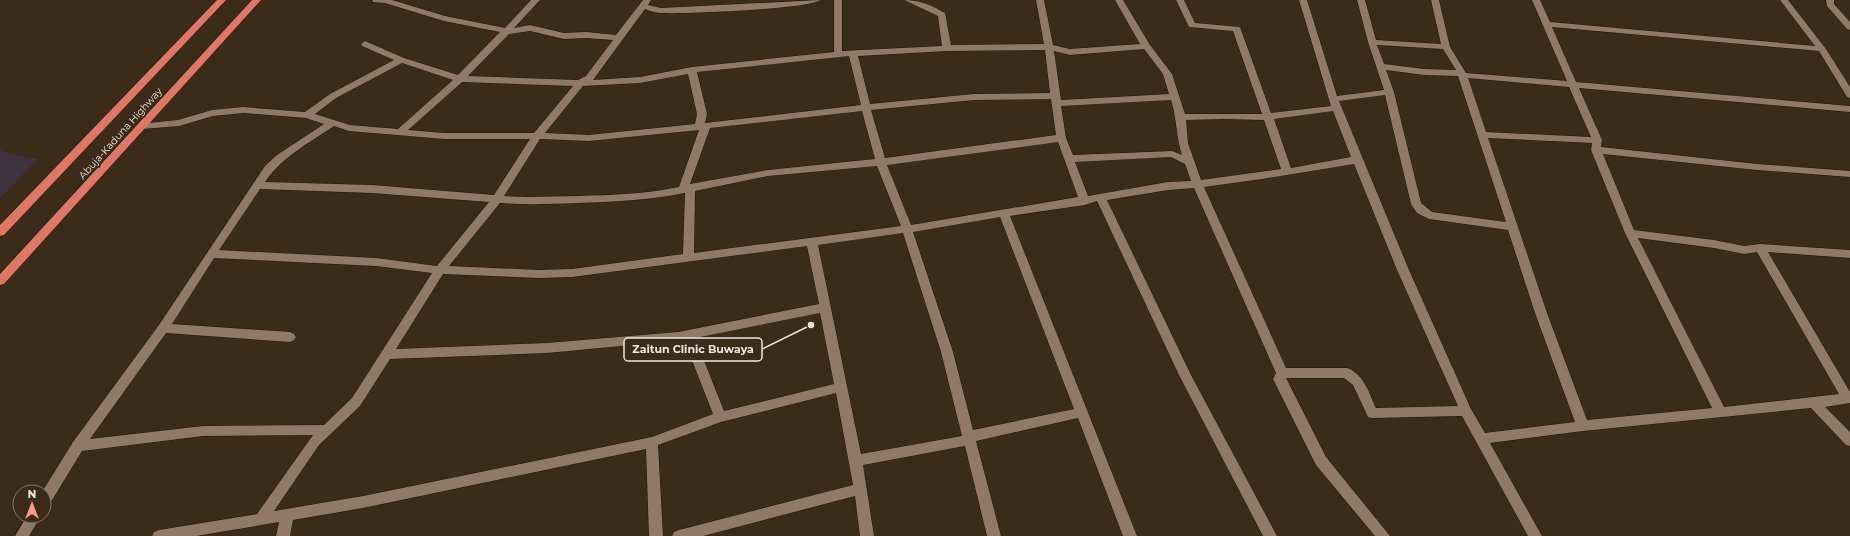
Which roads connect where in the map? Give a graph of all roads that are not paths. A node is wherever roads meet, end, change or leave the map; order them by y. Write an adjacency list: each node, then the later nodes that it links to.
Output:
1 (222, 0): 74 (highway, Abuja-Kaduna Highway)
2 (257, 0): 50 (highway, Abuja-Kaduna Highway)
3 (376, 0): 21 (street)
4 (536, 0): 21 (street)
5 (816, 0): 18 (street)
6 (838, 0): 31 (street)
7 (908, 0): 28 (street)
8 (1040, 0): 26 (street)
9 (1119, 0): 25 (street)
10 (1180, 0): 48 (street)
11 (1302, 0): 43 (street)
12 (1361, 0): 23 (street)
13 (1435, 0): 27 (street)
14 (1536, 0): 19 (street)
15 (1784, 0): 29 (street)
16 (1830, 0): 20 (street)
17 (645, 3): 18 (street); 22 (street)
18 (753, 4)
19 (1546, 24): 29 (street); 38 (street)
20 (1850, 27)
21 (508, 31): 22 (street); 36 (street)
22 (619, 38): 37 (street)
23 (1372, 42): 27 (street); 33 (street)
24 (365, 44): 32 (street)
25 (1146, 46): 26 (street); 41 (street)
26 (1049, 47): 28 (street); 42 (street)
27 (1446, 47): 35 (street)
28 (947, 48): 30 (street)
29 (1822, 49): 40 (street)
30 (853, 53): 31 (street); 44 (street)
31 (838, 54): 34 (street)
32 (401, 60): 36 (street); 46 (street)
33 (1380, 66): 35 (street); 39 (street)
34 (692, 70): 37 (street); 51 (street)
35 (1462, 74): 38 (street); 53 (street)
36 (460, 79): 37 (street); 52 (street)
37 (580, 83): 54 (street)
38 (1573, 86): 45 (street); 57 (street)
39 (1389, 92): 43 (street); 72 (street)
40 (1850, 95)
41 (1175, 97): 42 (street); 47 (street)
42 (1056, 100): 44 (street); 55 (street)
43 (1335, 104): 48 (street); 60 (street)
44 (866, 108): 51 (street); 61 (street)
45 (1850, 109)
46 (307, 115): 49 (street); 50 (street)
47 (1181, 117): 48 (street); 56 (street)
48 (1268, 117): 63 (street)
49 (332, 123): 52 (street); 65 (street)
50 (142, 126): 82 (highway, Abuja-Kaduna Highway)
51 (703, 126): 54 (street); 67 (street)
52 (400, 132): 54 (street)
53 (1482, 135): 57 (street); 72 (street)
54 (537, 136): 69 (street)
55 (1060, 138): 59 (street); 61 (street)
56 (1183, 143): 58 (street); 62 (street)
57 (1597, 145): 64 (street); 75 (street)
58 (1172, 154): 59 (street); 62 (street)
59 (1068, 159): 70 (street)
60 (1356, 160): 63 (street); 92 (street)
61 (882, 162): 67 (street); 73 (street)
62 (1188, 162): 66 (street)
63 (1287, 171): 66 (street)
64 (1850, 174)
65 (257, 185): 69 (street); 78 (street)
66 (1198, 185): 68 (street); 88 (street)
67 (687, 189): 69 (street); 80 (street)
68 (1101, 198): 70 (street); 118 (street)
69 (497, 199): 81 (street)
70 (1085, 201): 71 (street)
71 (1004, 214): 73 (street); 93 (street)
72 (1513, 227): 96 (street)
73 (907, 229): 76 (street); 98 (street)
74 (0, 232)
75 (1630, 233): 77 (street); 94 (street)
76 (812, 242): 80 (street); 83 (street)
77 (1760, 248): 79 (street); 90 (street)
78 (211, 254): 81 (street); 84 (street)
79 (1850, 254)
80 (688, 258): 81 (street)
81 (440, 270): 87 (street)
82 (0, 281)
83 (826, 307): 85 (street); 89 (street)
84 (163, 328): 86 (street); 102 (street)
85 (688, 335): 87 (street); 95 (street)
86 (290, 336)
87 (387, 354): 97 (street)
88 (1282, 373): 92 (street); 119 (street)
89 (842, 386): 95 (street); 103 (street)
90 (1848, 398): 91 (street)
91 (1814, 403): 94 (street); 100 (street)
92 (1466, 411): 99 (street)
93 (1082, 412): 98 (street); 117 (street)
94 (1720, 412): 96 (street)
95 (720, 417): 101 (street)
96 (1583, 426): 99 (street)
97 (325, 430): 102 (street); 107 (street)
98 (969, 439): 103 (street); 116 (street)
99 (1480, 439): 120 (street)
100 (1850, 441)
101 (652, 442): 106 (street); 113 (street)
102 (78, 446): 104 (street)
103 (856, 461): 105 (street)
104 (52, 487)
105 (860, 489): 114 (street); 115 (street)
106 (287, 514): 107 (street); 112 (street)
107 (261, 520): 109 (street)
108 (29, 524): 110 (street)
109 (230, 530): 111 (street)
110 (22, 536)
111 (159, 536)
112 (283, 536)
113 (656, 536)
114 (679, 536)
115 (868, 536)
116 (994, 536)
117 (1130, 536)
118 (1270, 536)
119 (1383, 536)
120 (1535, 536)

